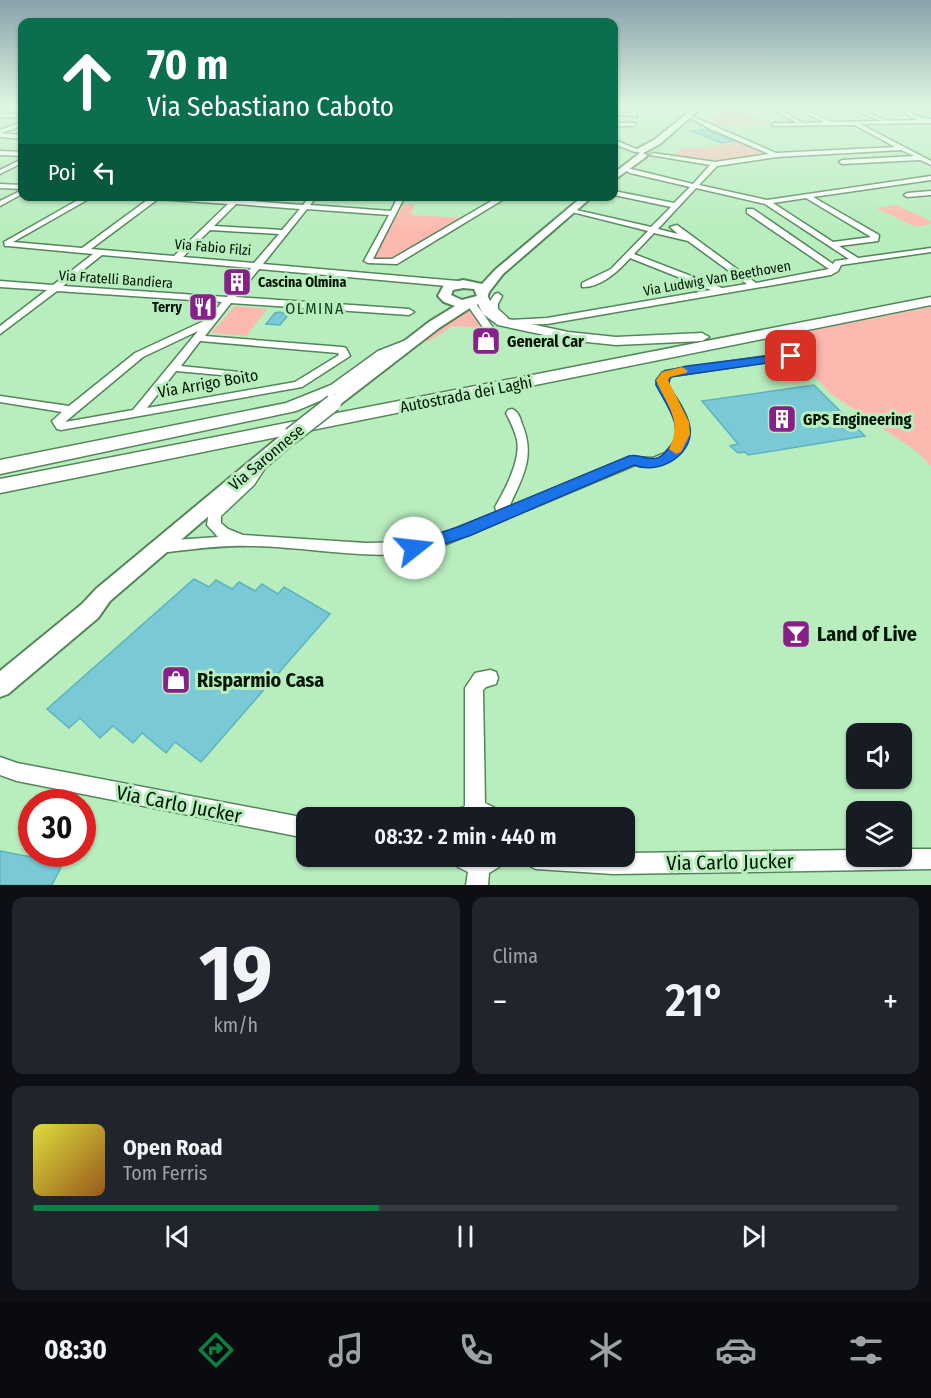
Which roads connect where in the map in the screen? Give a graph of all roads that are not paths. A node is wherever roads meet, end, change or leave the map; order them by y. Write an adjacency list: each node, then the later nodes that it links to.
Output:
1 (629, 148): 8 (street)
2 (649, 148): 8 (main road)
3 (761, 148): 9 (street)
4 (896, 148): 9 (street)
5 (901, 148): 10 (street)
6 (0, 153): 7 (street)
7 (18, 154)
8 (641, 154): 14 (street); 15 (main road)
9 (777, 155): 14 (street)
10 (920, 158): 11 (street); 13 (street)
11 (842, 162)
12 (18, 163): 16 (street)
13 (931, 163)
14 (715, 164): 19 (street)
15 (625, 168): 17 (main road); 19 (street)
16 (0, 172)
17 (618, 174)
18 (931, 177): 26 (street)
19 (696, 184): 35 (street); 37 (street)
20 (0, 186): 21 (street)
21 (18, 187)
22 (931, 193): 25 (street)
23 (18, 194): 36 (street)
24 (618, 194): 37 (street)
25 (907, 195)
26 (808, 197): 35 (street); 48 (street)
27 (82, 201): 47 (street)
28 (152, 201): 49 (street)
29 (235, 201): 43 (street)
30 (254, 201): 38 (street)
31 (310, 201): 38 (street)
32 (400, 201): 41 (street)
33 (498, 201): 41 (street)
34 (583, 201): 39 (main road, Via Saronnese)
35 (767, 202): 48 (street)
36 (0, 204)
37 (676, 206): 44 (street)
38 (306, 207): 41 (street); 45 (street)
39 (572, 211): 44 (street); 57 (main road, Via Saronnese)
40 (750, 211): 56 (street)
41 (394, 213)
42 (674, 227): 46 (street)
43 (210, 228): 45 (street); 53 (street)
44 (652, 231): 46 (street); 52 (street)
45 (285, 232): 55 (street)
46 (691, 239): 62 (street)
47 (3, 244): 49 (street, Via Fabio Filzi)
48 (832, 244): 54 (street)
49 (85, 250): 51 (street, Via Fabio Filzi)
50 (931, 250): 54 (street, Via Ludwig Van Beethoven)
51 (102, 251): 53 (street, Via Fabio Filzi); 63 (street)
52 (629, 255): 61 (street); 64 (street)
53 (177, 258): 55 (street, Via Fabio Filzi)
54 (856, 260): 56 (street, Via Ludwig Van Beethoven)
55 (258, 265): 58 (street, Via Fabio Filzi); 69 (street)
56 (835, 269): 62 (street, Via Ludwig Van Beethoven)
57 (499, 272): 60 (main road, Via Saronnese); 68 (main road, Via Saronnese)
58 (416, 280): 60 (street, Via Fabio Filzi); 67 (street, Via Fabio Filzi)
59 (0, 284): 63 (street, Via Fratelli Bandiera)
60 (463, 284): 67 (main road, Via Saronnese); 68 (main road)
61 (585, 285)
62 (754, 285): 64 (street, Via Ludwig Van Beethoven)
63 (57, 289): 69 (street, Via Fratelli Bandiera); 76 (street)
64 (723, 292): 73 (street, Via Ludwig Van Beethoven)
65 (931, 293): 77 (highway, Autostrada dei Laghi)
66 (498, 296): 73 (street)
67 (445, 297): 68 (main road); 75 (main road, Via Saronnese)
68 (476, 299): 74 (highway); 75 (main road, Via Saronnese); 80 (street)
69 (230, 301): 71 (street, Via Fratelli Bandiera); 72 (street)
70 (931, 301): 88 (highway, Autostrada dei Laghi)
71 (409, 312)
72 (212, 321): 78 (street); 85 (street)
73 (547, 321): 74 (street, Via Ludwig Van Beethoven)
74 (503, 322): 77 (highway)
75 (434, 325): 79 (main road, Via Saronnese)
76 (0, 331)
77 (706, 337): 91 (highway, Autostrada dei Laghi)
78 (198, 338): 82 (street); 86 (street, Via Arrigo Boito)
79 (409, 343): 89 (main road, Via Saronnese, bridge); 90 (highway)
80 (480, 350)
81 (802, 357): 94 (street)
82 (173, 368): 83 (street); 86 (street)
83 (239, 375)
84 (0, 399): 85 (street)
85 (70, 410): 86 (street, Via Arrigo Boito)
86 (137, 412)
87 (512, 413): 94 (street)
88 (209, 445): 92 (highway, Autostrada dei Laghi); 93 (highway)
89 (268, 455): 95 (street); 96 (main road, Via Saronnese)
90 (0, 467)
91 (0, 476)
92 (0, 486)
93 (0, 494)
94 (504, 515): 95 (street)
95 (247, 540): 96 (street)
96 (159, 547): 97 (main road, Via Saronnese)
97 (103, 595): 98 (main road, Via Saronnese); 100 (main road, Via Saronnese)
98 (0, 673)
99 (490, 678): 102 (street)
100 (0, 686)
101 (6, 770): 103 (street, Via Carlo Jucker)
102 (477, 807)
103 (296, 826)
104 (931, 859): 105 (street, Via Carlo Jucker)
105 (635, 864)

